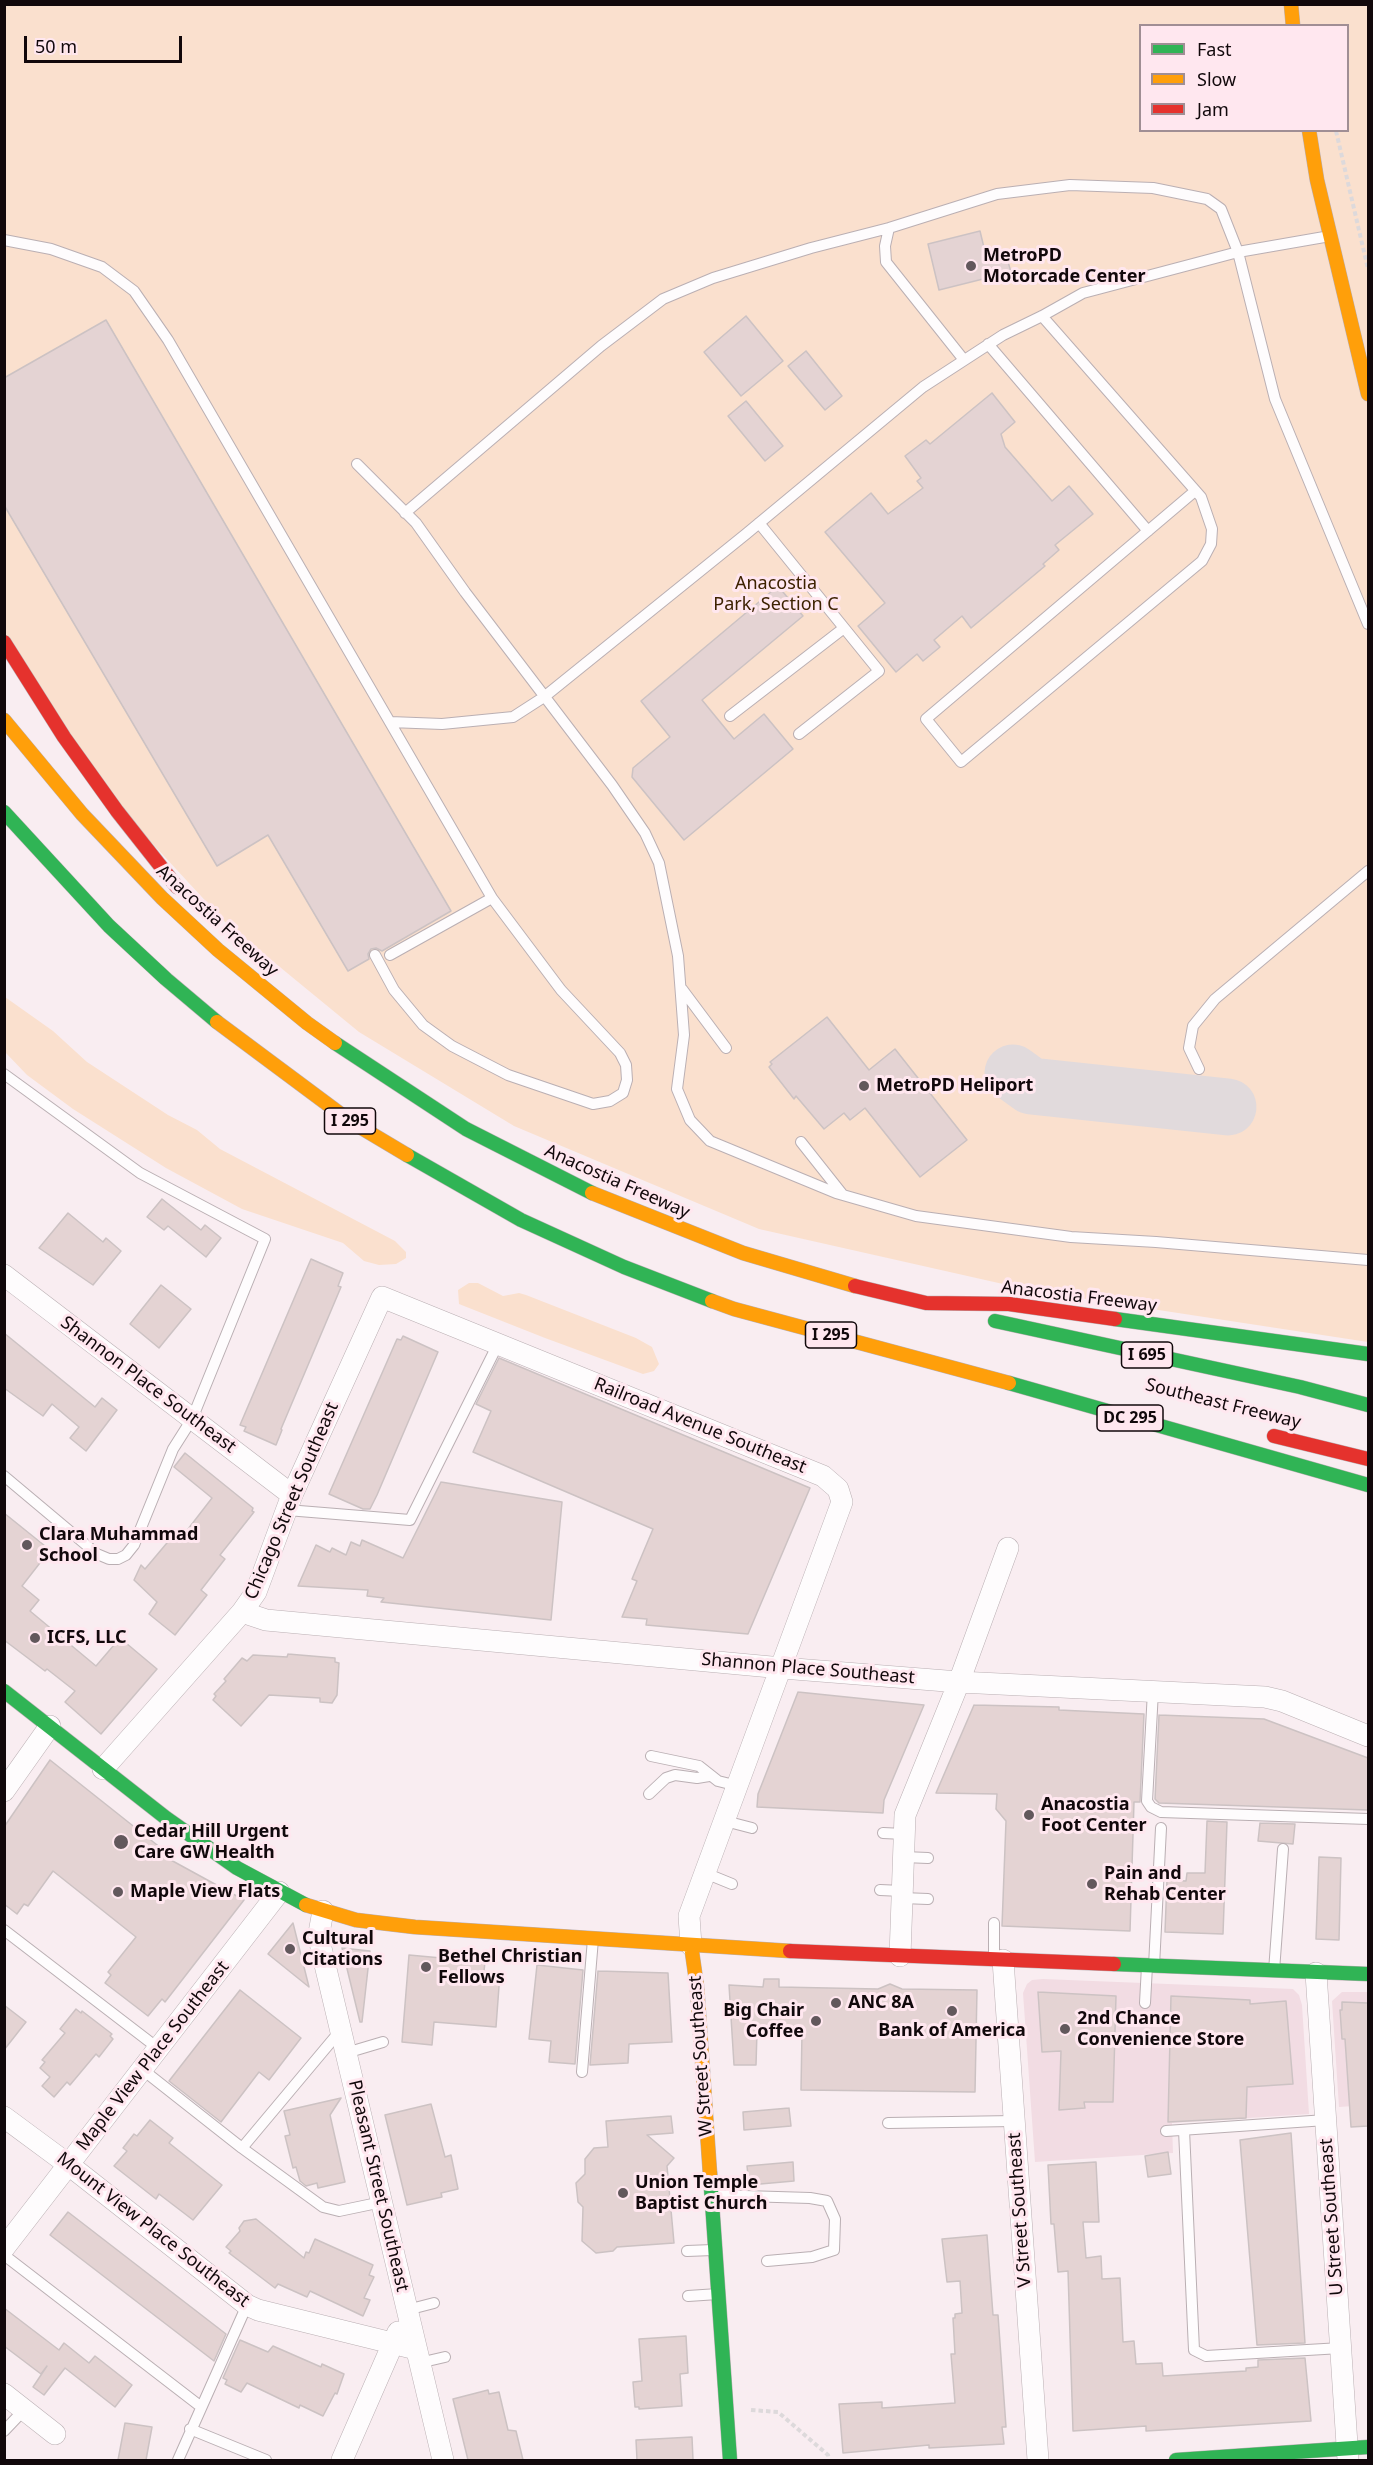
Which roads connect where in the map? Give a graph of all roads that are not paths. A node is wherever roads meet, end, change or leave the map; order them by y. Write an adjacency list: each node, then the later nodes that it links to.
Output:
1 (1291, 4): 2 (main road)
2 (1293, 24)
3 (1309, 132): 5 (main road)
4 (889, 228): 7 (lane); 10 (lane); 14 (lane)
5 (1330, 236): 7 (lane); 11 (main road)
6 (4, 240): 23 (lane)
7 (1238, 252): 8 (lane); 17 (lane)
8 (1042, 316): 9 (lane); 13 (lane)
9 (988, 344): 10 (lane); 16 (lane)
10 (964, 360): 15 (lane)
11 (1368, 394)
12 (357, 464): 14 (lane)
13 (1195, 490): 16 (lane); 16 (lane)
14 (405, 513): 20 (lane)
15 (759, 523): 18 (lane); 20 (lane)
16 (1148, 531)
17 (1368, 624)
18 (844, 628): 21 (lane); 24 (lane)
19 (4, 642): 30 (main road)
20 (544, 697): 23 (lane); 31 (lane)
21 (730, 716)
22 (4, 720): 30 (main road, Anacostia Freeway)
23 (390, 722): 27 (lane)
24 (799, 735)
25 (4, 812): 42 (main road, I 295)
26 (1368, 871): 33 (lane)
27 (492, 898): 28 (lane); 29 (lane)
28 (375, 955)
29 (390, 955)
30 (248, 975): 40 (main road, Anacostia Freeway)
31 (682, 989): 32 (lane); 36 (lane)
32 (726, 1048)
33 (1199, 1069)
34 (4, 1074): 46 (lane)
35 (801, 1142): 36 (lane)
36 (843, 1196): 37 (lane)
37 (1368, 1260)
38 (4, 1275): 46 (street, Shannon Place Southeast)
39 (382, 1297): 41 (street, Railroad Avenue Southeast); 51 (street, Chicago Street Southeast)
40 (926, 1303): 43 (main road, Anacostia Freeway); 45 (main road, Southeast Freeway / I 695)
41 (498, 1344): 51 (lane); 54 (street, Railroad Avenue Southeast)
42 (892, 1350): 44 (main road); 50 (main road, DC 295)
43 (1368, 1354)
44 (1058, 1382)
45 (1368, 1405)
46 (192, 1419): 49 (lane); 51 (street, Shannon Place Southeast)
47 (1260, 1432): 48 (main road, Southeast Freeway)
48 (1368, 1460)
49 (4, 1476)
50 (1368, 1485)
51 (289, 1503): 53 (street, Chicago Street Southeast)
52 (1008, 1548): 55 (street)
53 (242, 1612): 54 (street, Shannon Place Southeast); 61 (street, Chicago Street Southeast)
54 (782, 1668): 55 (street, Shannon Place Southeast); 63 (street, W Street Southeast)
55 (959, 1682): 57 (street, Shannon Place Southeast); 71 (street)
56 (4, 1691): 58 (main road)
57 (1153, 1691): 59 (street, Shannon Place Southeast); 66 (lane)
58 (50, 1726): 61 (main road); 64 (street)
59 (1368, 1736)
60 (651, 1756): 62 (lane)
61 (103, 1768): 76 (main road)
62 (709, 1776): 63 (lane); 65 (lane)
63 (738, 1786): 67 (street, W Street Southeast)
64 (4, 1791)
65 (649, 1794)
66 (1368, 1819)
67 (725, 1821): 68 (lane); 73 (street, W Street Southeast)
68 (752, 1828)
69 (1161, 1828): 86 (lane)
70 (1283, 1849): 87 (lane)
71 (904, 1857): 72 (lane); 77 (street)
72 (928, 1858)
73 (705, 1873): 74 (lane); 83 (street, W Street Southeast)
74 (732, 1884)
75 (880, 1890): 77 (lane)
76 (279, 1892): 79 (main road); 93 (street, Maple View Place Southeast)
77 (902, 1895): 78 (lane); 84 (street)
78 (928, 1899)
79 (323, 1911): 82 (main road); 91 (street, Pleasant Street Southeast)
80 (994, 1923): 85 (lane)
81 (4, 1930): 93 (lane)
82 (593, 1938): 83 (main road); 96 (lane)
83 (691, 1945): 84 (main road); 105 (main road, W Street Southeast)
84 (900, 1956): 85 (main road)
85 (998, 1960): 86 (main road); 99 (street, V Street Southeast)
86 (1151, 1966): 87 (main road); 90 (lane)
87 (1274, 1971): 88 (main road)
88 (1316, 1973): 89 (main road); 98 (street, U Street Southeast)
89 (1368, 1974)
90 (1144, 2003)
91 (340, 2031): 94 (street, Pleasant Street Southeast); 103 (lane)
92 (383, 2042): 94 (lane)
93 (159, 2049): 95 (street, Maple View Place Southeast)
94 (346, 2053): 106 (street, Pleasant Street Southeast)
95 (143, 2070): 103 (lane); 104 (street, Maple View Place Southeast)
96 (582, 2072)
97 (4, 2117): 104 (street, Mount View Place Southeast)
98 (1326, 2120): 101 (lane); 118 (street, U Street Southeast)
99 (1014, 2121): 100 (lane); 134 (street, V Street Southeast)
100 (888, 2123)
101 (1184, 2130): 102 (lane); 118 (lane)
102 (1166, 2131)
103 (242, 2148): 106 (lane)
104 (69, 2165): 107 (street, Maple View Place Southeast); 115 (street, Mount View Place Southeast)
105 (711, 2195): 108 (main road, W Street Southeast); 111 (lane)
106 (382, 2202): 116 (street, Pleasant Street Southeast)
107 (4, 2248)
108 (715, 2250): 109 (lane); 112 (main road, W Street Southeast)
109 (687, 2252)
110 (4, 2254): 122 (lane)
111 (767, 2261)
112 (718, 2294): 113 (lane); 133 (main road, W Street Southeast)
113 (688, 2296)
114 (434, 2303): 116 (lane)
115 (247, 2305): 117 (street, Mount View Place Southeast); 122 (lane)
116 (407, 2310): 117 (street); 119 (street, Pleasant Street Southeast)
117 (393, 2343): 119 (street, Mount View Place Southeast); 131 (street)
118 (1341, 2348): 127 (street, U Street Southeast)
119 (418, 2356): 120 (lane); 132 (street, Pleasant Street Southeast)
120 (445, 2357)
121 (4, 2394): 123 (street)
122 (200, 2406): 124 (lane)
123 (24, 2409): 125 (lane); 126 (street)
124 (190, 2429): 129 (lane); 130 (lane)
125 (4, 2431)
126 (55, 2434)
127 (1355, 2452): 128 (main road)
128 (1219, 2459): 135 (main road)
129 (178, 2460)
130 (266, 2460)
131 (342, 2460)
132 (443, 2460)
133 (730, 2460)
134 (1038, 2460)
135 (1176, 2460)

